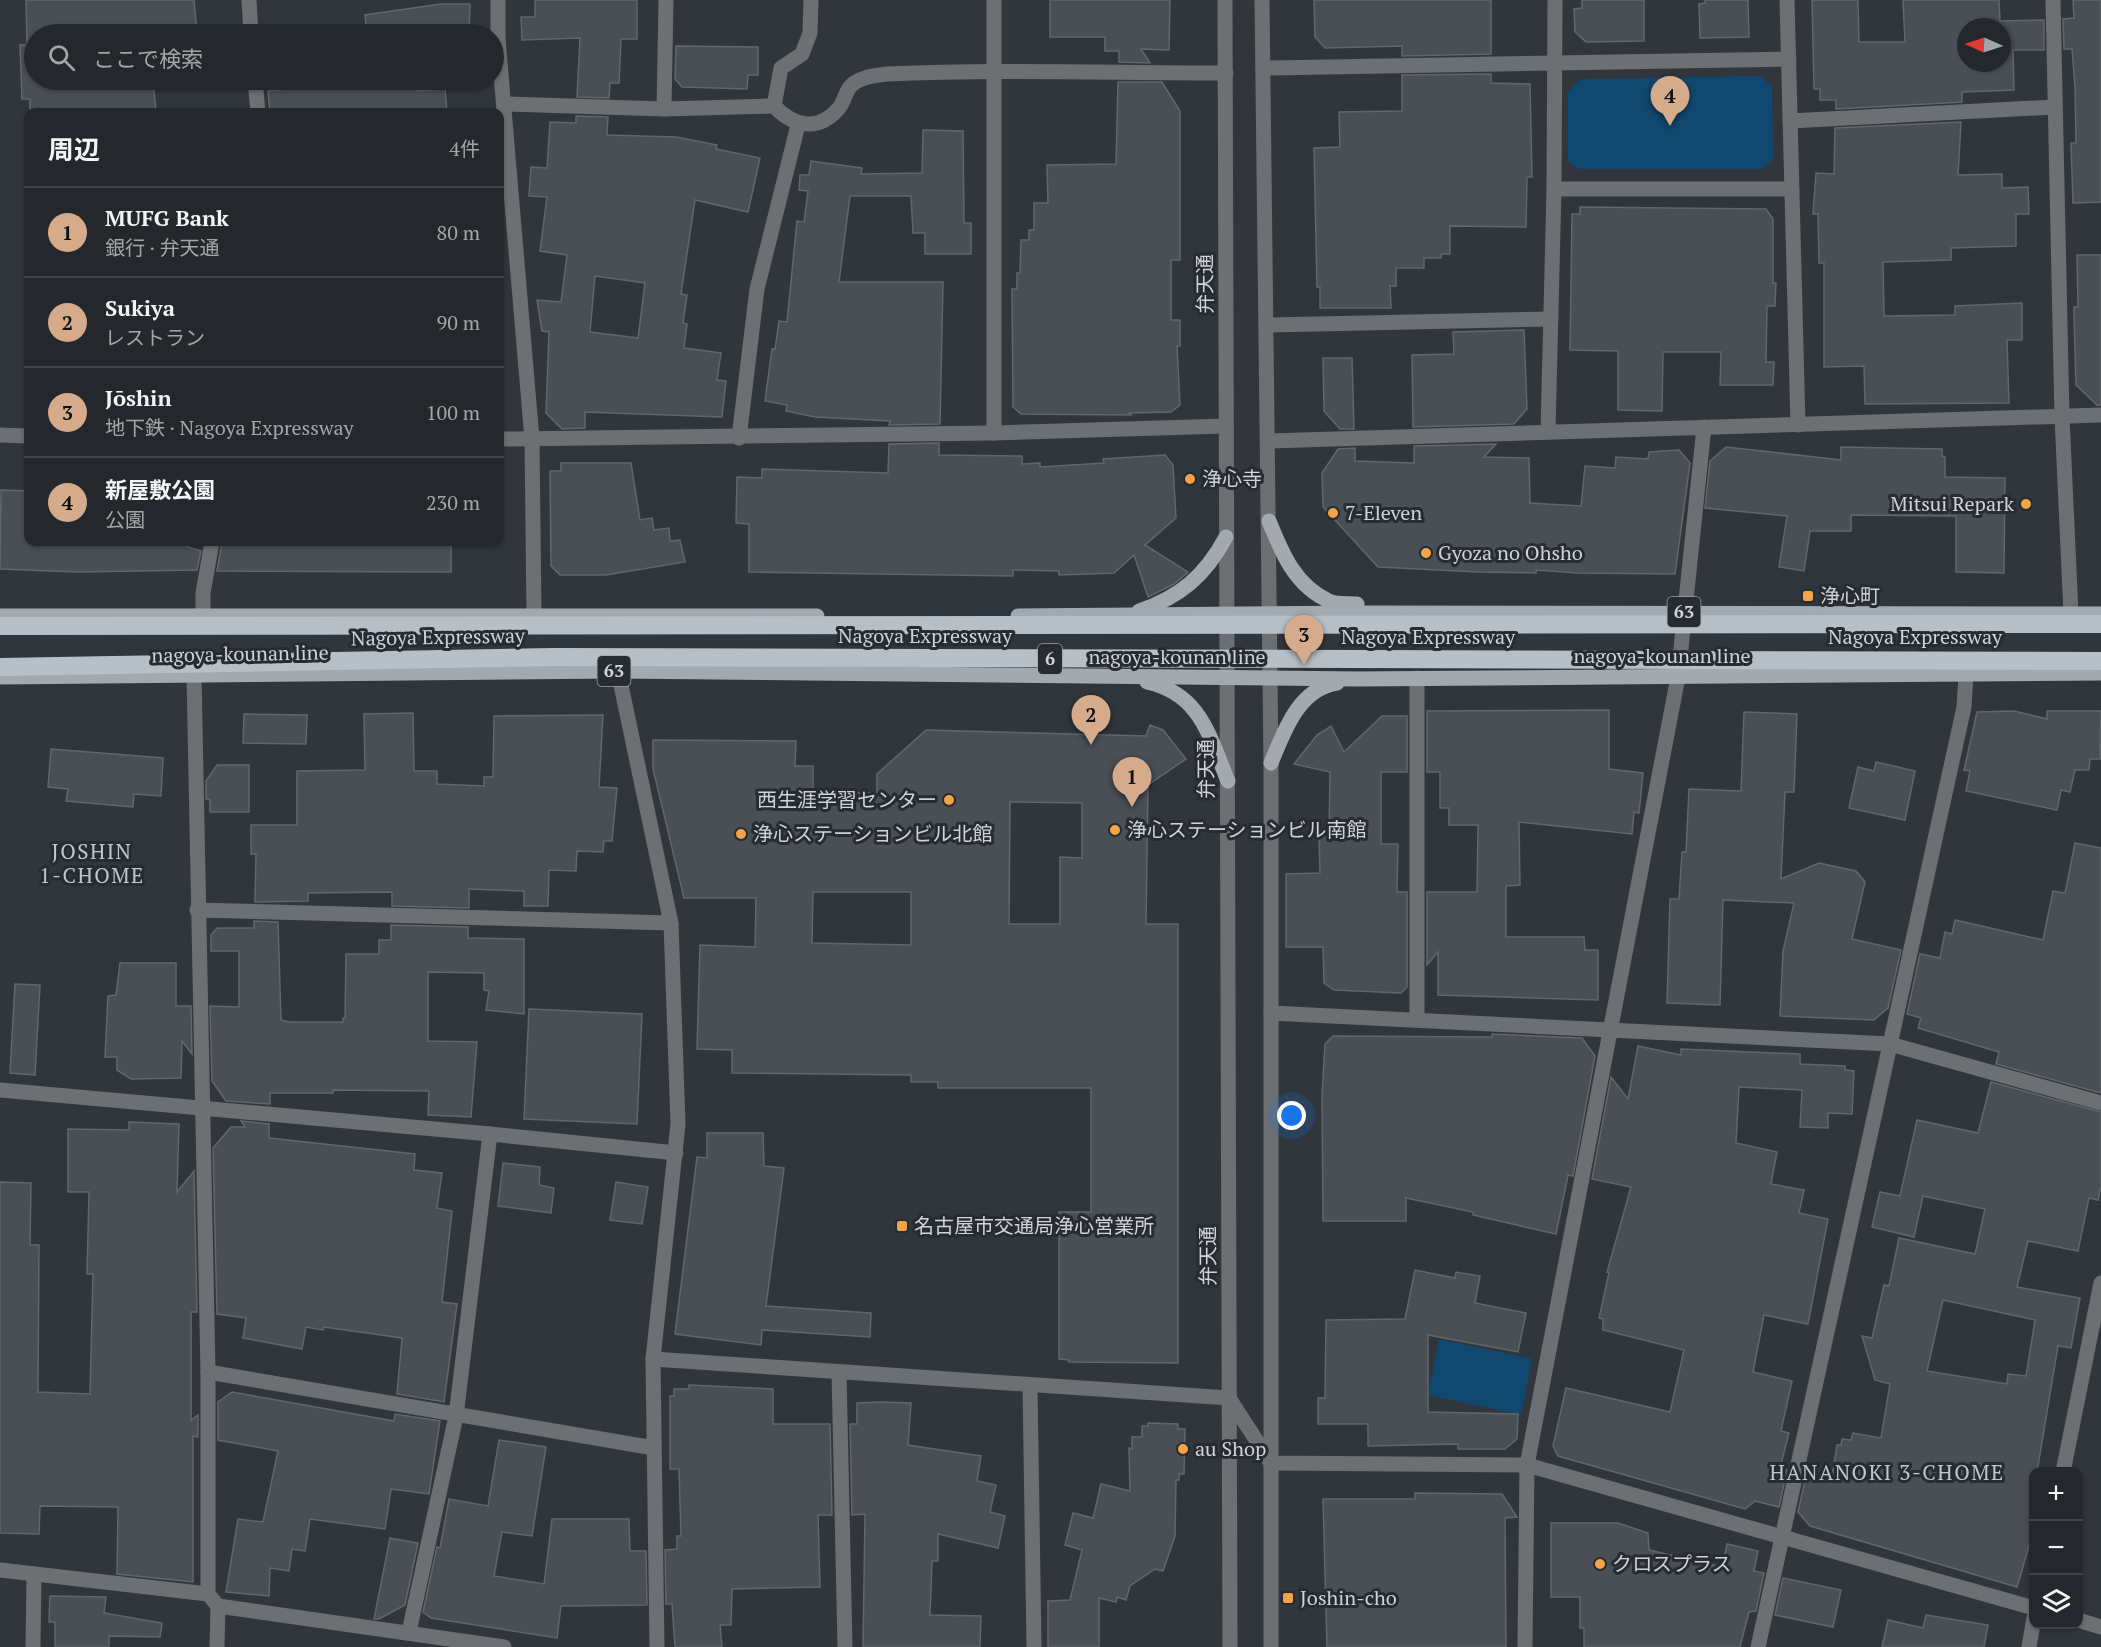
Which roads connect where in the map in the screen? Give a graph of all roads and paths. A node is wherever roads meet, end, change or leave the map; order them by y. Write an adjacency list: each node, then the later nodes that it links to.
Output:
1 (249, 0): 11 (street)
2 (498, 0): 12 (street)
3 (666, 0): 24 (street)
4 (811, 0): 21 (street)
5 (994, 0): 16 (street)
6 (1225, 0): 17 (street, 弁天通)
7 (1262, 0): 15 (street)
8 (1555, 0): 14 (street)
9 (1788, 0): 13 (street)
10 (2053, 0): 22 (street)
11 (250, 24)
12 (498, 24)
13 (1789, 59): 14 (street); 25 (street)
14 (1554, 63): 15 (street); 27 (street)
15 (1263, 68): 30 (street)
16 (994, 70): 17 (street); 26 (street); 37 (street)
17 (1226, 73): 34 (street, 弁天通)
18 (256, 90): 23 (street)
19 (503, 90): 20 (street)
20 (505, 104): 24 (street); 42 (street)
21 (774, 106): 24 (street); 26 (street)
22 (2055, 107): 25 (street); 32 (street)
23 (258, 108)
24 (664, 109)
25 (1790, 121): 28 (street)
26 (798, 125): 40 (street)
27 (1554, 189): 28 (street); 29 (street)
28 (1792, 189): 33 (street)
29 (1551, 319): 30 (street); 36 (street)
30 (1266, 325): 43 (street)
31 (2101, 415): 32 (street)
32 (2062, 417): 33 (street); 51 (street)
33 (1798, 424): 35 (street)
34 (1226, 426): 37 (street); 45 (street, 弁天通)
35 (1704, 428): 36 (street); 47 (street)
36 (1548, 432): 43 (street)
37 (994, 434): 40 (street)
38 (0, 435): 39 (street)
39 (24, 436)
40 (739, 438): 42 (street)
41 (504, 439): 42 (street)
42 (532, 439): 54 (street)
43 (1268, 441): 44 (street)
44 (1269, 521): 48 (main road); 50 (street)
45 (1226, 537): 49 (street, 弁天通); 56 (main road)
46 (211, 546): 53 (street)
47 (1685, 612): 48 (main road, nagoya-kounan line / 63); 51 (main road, nagoya-kounan line / 63); 66 (street)
48 (1383, 613): 50 (main road, nagoya-kounan line / 63)
49 (1228, 614): 50 (main road, nagoya-kounan line / 63); 56 (main road, nagoya-kounan line / 63); 68 (street, 弁天通)
50 (1268, 614): 70 (street)
51 (2071, 614): 52 (main road, nagoya-kounan line / 63)
52 (2101, 614)
53 (203, 615): 54 (main road, nagoya-kounan line / 63); 55 (main road, nagoya-kounan line / 63)
54 (534, 615): 56 (main road, nagoya-kounan line / 63)
55 (0, 616)
56 (1124, 616)
57 (2101, 624): 58 (highway, Nagoya Expressway / 6, bridge)
58 (0, 626)
59 (2101, 661): 60 (highway, Nagoya Expressway / 6, bridge)
60 (0, 667)
61 (618, 671): 64 (main road, nagoya-kounan line / 63); 67 (main road, nagoya-kounan line / 63); 75 (street)
62 (2101, 673): 63 (main road, nagoya-kounan line / 63)
63 (1966, 675): 66 (main road, nagoya-kounan line / 63); 79 (street)
64 (194, 676): 65 (main road, nagoya-kounan line / 63); 74 (street)
65 (0, 677)
66 (1678, 677): 69 (main road, nagoya-kounan line / 63); 78 (street)
67 (1125, 678): 68 (main road, nagoya-kounan line / 63); 73 (main road)
68 (1228, 678): 70 (main road, nagoya-kounan line / 63); 73 (street, 弁天通)
69 (1417, 678): 71 (main road, nagoya-kounan line / 63); 77 (street)
70 (1268, 679): 71 (main road, nagoya-kounan line / 63); 72 (street)
71 (1358, 679): 72 (main road)
72 (1270, 763): 76 (street)
73 (1227, 781): 90 (street, 弁天通)
74 (197, 910): 75 (street); 82 (street)
75 (671, 923): 84 (street)
76 (1270, 1013): 77 (street); 93 (street)
77 (1417, 1020): 78 (street)
78 (1610, 1030): 79 (street); 94 (street)
79 (1890, 1044): 81 (street); 96 (street)
80 (0, 1090): 82 (street)
81 (2101, 1103)
82 (202, 1108): 83 (street); 87 (street)
83 (490, 1134): 84 (street); 91 (street)
84 (676, 1153): 86 (street)
85 (2101, 1283): 95 (street)
86 (652, 1359): 88 (street); 92 (street)
87 (207, 1372): 91 (street); 99 (street)
88 (839, 1372): 89 (street); 109 (street)
89 (1030, 1385): 90 (street); 110 (street)
90 (1229, 1398): 93 (street); 111 (street, 弁天通)
91 (456, 1416): 92 (street); 104 (street)
92 (654, 1448): 108 (street)
93 (1271, 1463): 94 (street); 112 (street)
94 (1527, 1466): 96 (street); 113 (street)
95 (2064, 1467)
96 (1782, 1537): 100 (street); 114 (street)
97 (0, 1570): 98 (street)
98 (34, 1575): 99 (street); 105 (street)
99 (213, 1600): 104 (street); 106 (street)
100 (2029, 1607)
101 (2083, 1621): 102 (street)
102 (2101, 1627)
103 (2032, 1629): 115 (street)
104 (409, 1632): 107 (street)
105 (33, 1647)
106 (217, 1647)
107 (504, 1647)
108 (657, 1647)
109 (845, 1647)
110 (1034, 1647)
111 (1230, 1647)
112 (1271, 1647)
113 (1525, 1647)
114 (1758, 1647)
115 (2029, 1647)

